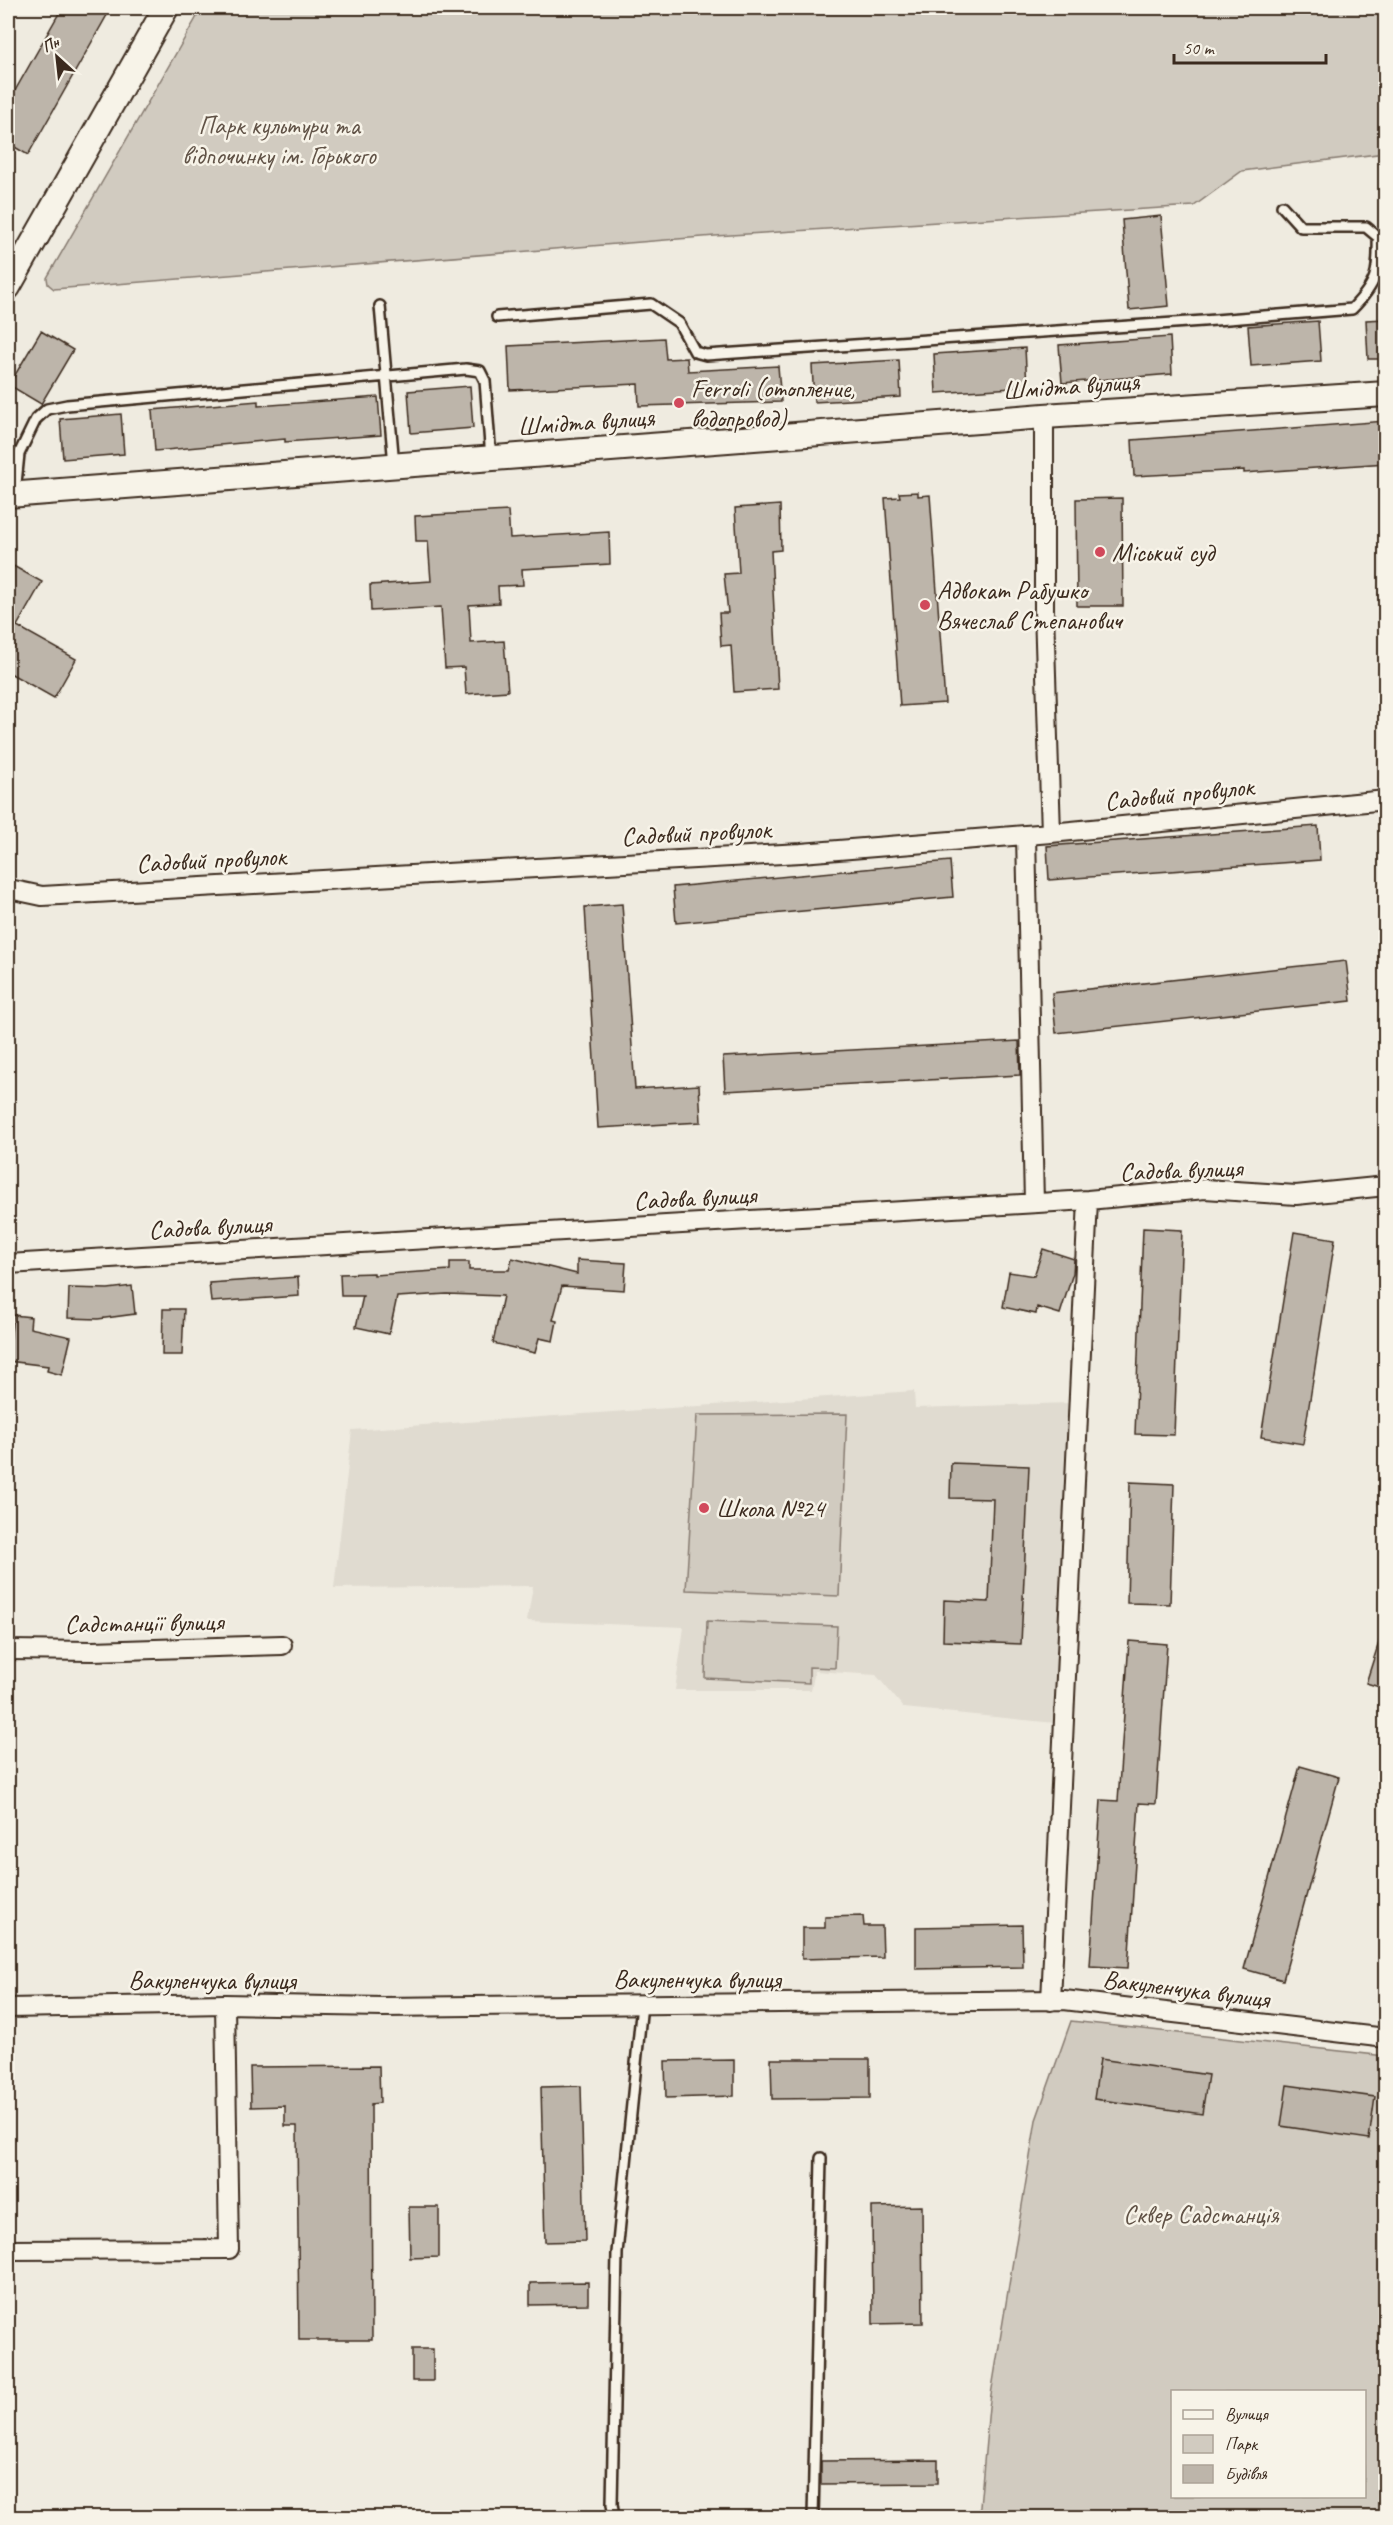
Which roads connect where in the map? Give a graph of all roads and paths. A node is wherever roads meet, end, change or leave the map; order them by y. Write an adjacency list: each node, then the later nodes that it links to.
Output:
1 (166, 8): 3 (street)
2 (1282, 206): 5 (lane)
3 (8, 287)
4 (380, 306): 6 (lane)
5 (497, 317)
6 (386, 377): 9 (lane); 10 (lane); 11 (lane)
7 (1386, 394): 8 (street, Шмідта вулиця)
8 (1044, 416): 9 (street, Шмідта вулиця); 13 (street)
9 (491, 458): 10 (street, Шмідта вулиця)
10 (394, 465): 11 (street, Шмідта вулиця)
11 (11, 495)
12 (1386, 800): 13 (street, Садовий провулок)
13 (1051, 833): 14 (street, Садовий провулок)
14 (1026, 835): 15 (street, Садовий провулок); 18 (street)
15 (9, 890)
16 (1386, 1186): 17 (street, Садова вулиця)
17 (1088, 1200): 18 (street, Садова вулиця); 22 (street)
18 (1034, 1203): 19 (street, Садова вулиця)
19 (8, 1264)
20 (282, 1645): 21 (street, Садстанції вулиця)
21 (8, 1650)
22 (1051, 2001): 24 (street, Вакуленчука вулиця); 26 (street, Вакуленчука вулиця)
23 (225, 2004): 24 (street, Вакуленчука вулиця); 25 (street, Вакуленчука вулиця); 28 (street)
24 (642, 2004): 29 (lane)
25 (8, 2008)
26 (1386, 2038)
27 (821, 2158): 30 (lane)
28 (8, 2250)
29 (614, 2517)
30 (813, 2517)

